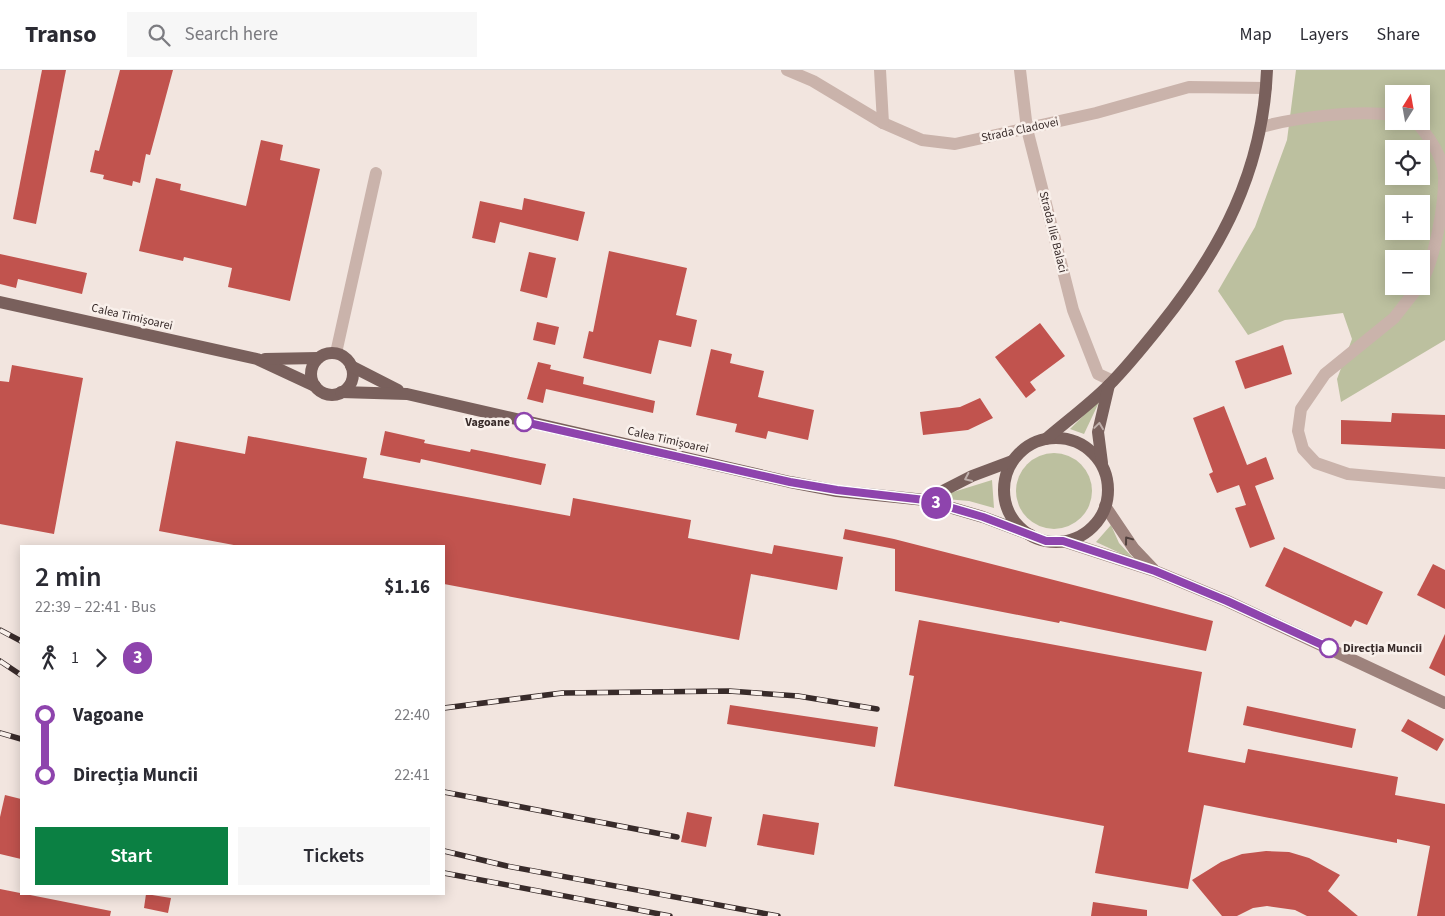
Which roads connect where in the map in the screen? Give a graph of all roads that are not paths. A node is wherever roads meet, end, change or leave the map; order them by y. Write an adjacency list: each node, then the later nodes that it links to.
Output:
1 (787, 70): 7 (street, Strada Cladovei)
2 (880, 70): 7 (street)
3 (1020, 70): 9 (street, Strada Ilie Balaci)
4 (1267, 70): 5 (main road)
5 (1266, 88): 8 (main road); 9 (street, Strada Cladovei)
6 (1385, 115): 8 (street)
7 (883, 122): 9 (street, Strada Cladovei)
8 (1260, 127): 19 (main road)
9 (1027, 129): 19 (street, Strada Ilie Balaci)
10 (1423, 130): 12 (street)
11 (376, 173): 15 (street)
12 (1430, 257)
13 (1412, 295): 26 (street)
14 (0, 302): 17 (main road, Calea Timișoarei)
15 (336, 354): 16 (main road); 18 (main road)
16 (318, 358): 17 (main road, Calea Timișoarei); 20 (main road)
17 (258, 359): 20 (main road, Calea Timișoarei)
18 (351, 366): 21 (main road); 22 (main road, Calea Timișoarei)
19 (1111, 383): 23 (main road); 25 (main road, one-way to 19)
20 (315, 386): 21 (main road)
21 (341, 392): 22 (main road, Calea Timișoarei)
22 (407, 394): 27 (main road, Calea Timișoarei)
23 (1046, 439): 24 (main road); 25 (main road)
24 (1012, 461): 27 (main road, one-way to 27); 29 (main road)
25 (1103, 468): 28 (main road)
26 (1445, 483)
27 (925, 500): 29 (main road, Calea Timișoarei)
28 (1105, 506): 30 (main road); 31 (main road, one-way to 28)
29 (1031, 536): 30 (main road)
30 (1063, 541): 31 (main road)
31 (1155, 571): 32 (main road)
32 (1445, 703)

